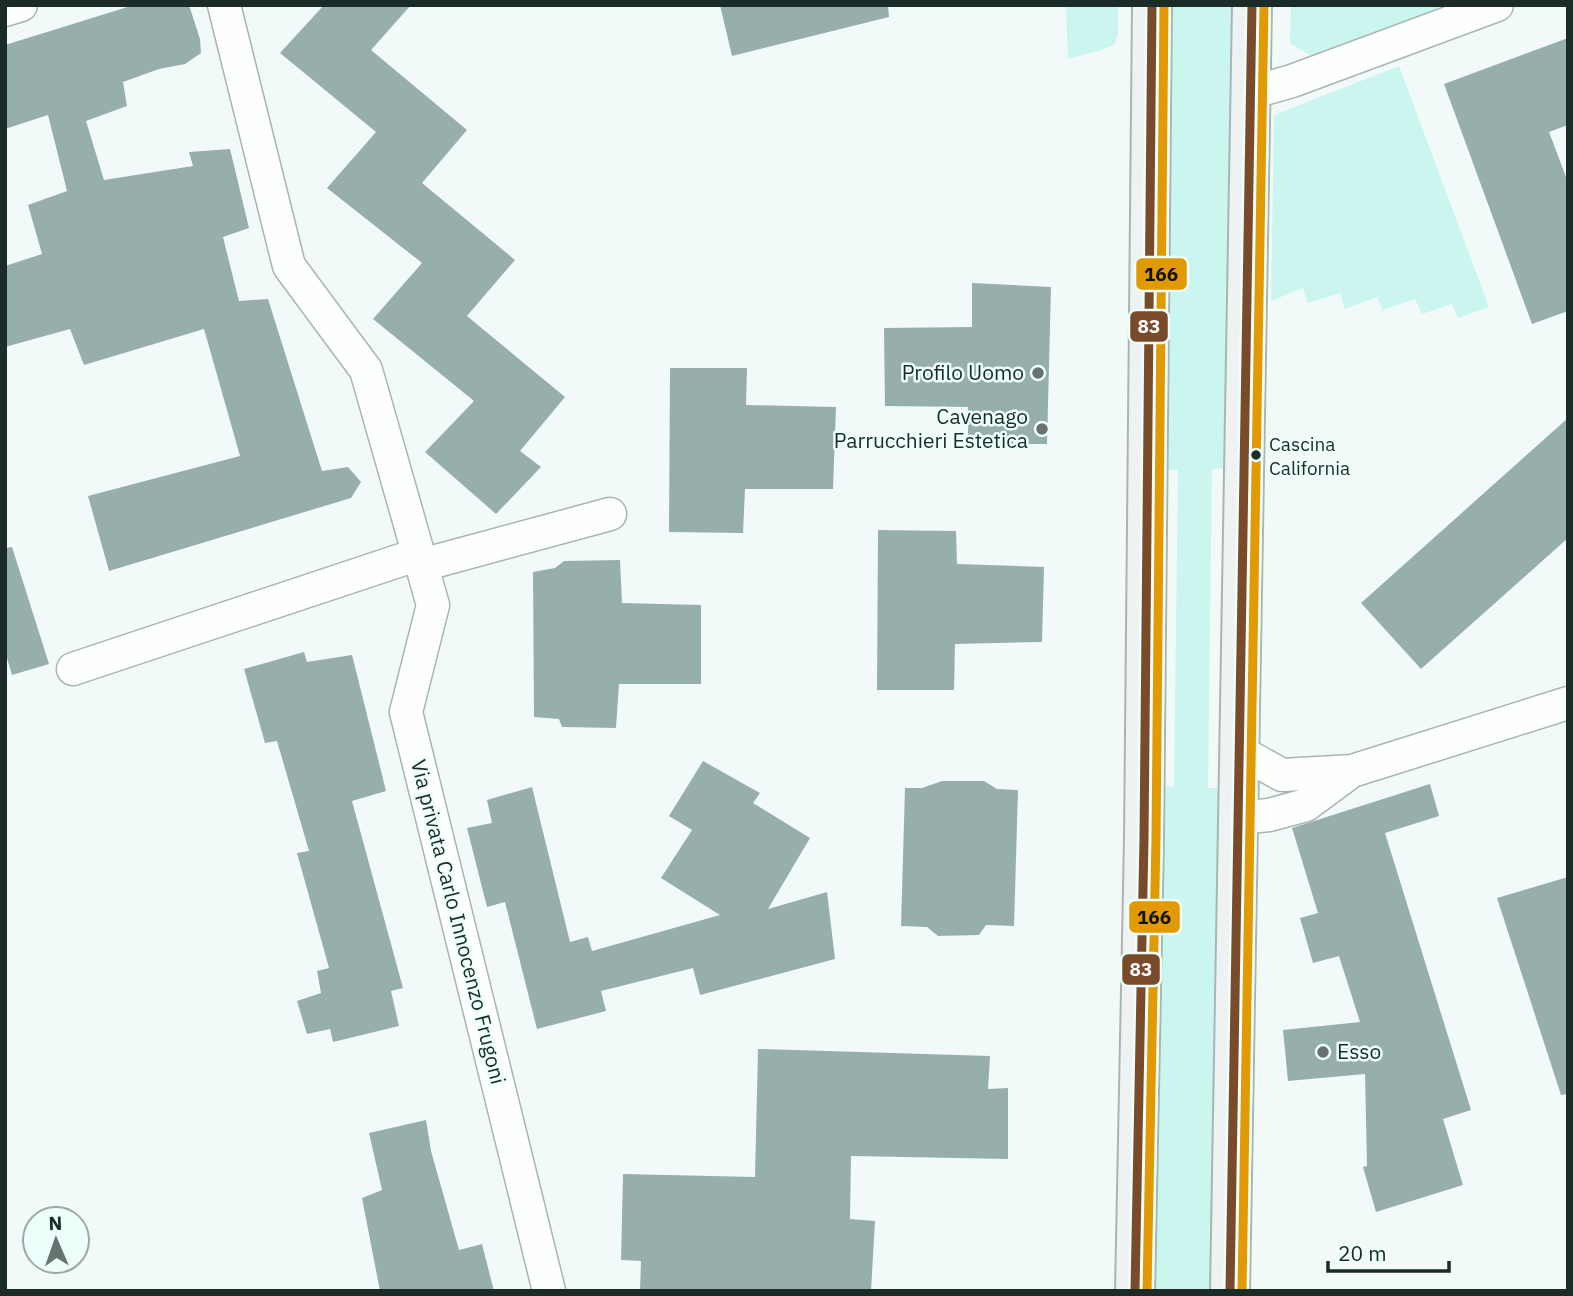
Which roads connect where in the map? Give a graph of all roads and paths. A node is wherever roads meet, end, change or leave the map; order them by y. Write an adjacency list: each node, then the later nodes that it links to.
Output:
1 (21, 5): 6 (street)
2 (224, 5): 9 (street, Via privata Carlo Innocenzo Frugoni)
3 (1152, 5): 16 (main road)
4 (1252, 5): 7 (main road)
5 (1497, 5): 7 (street)
6 (5, 10)
7 (1250, 93): 12 (main road)
8 (610, 514): 9 (street)
9 (421, 560): 10 (street); 15 (street, Via privata Carlo Innocenzo Frugoni)
10 (73, 668)
11 (1568, 703): 13 (street)
12 (1239, 751): 13 (street); 14 (main road)
13 (1352, 771): 14 (street)
14 (1240, 818): 17 (main road)
15 (549, 1291)
16 (1135, 1291)
17 (1230, 1291)

